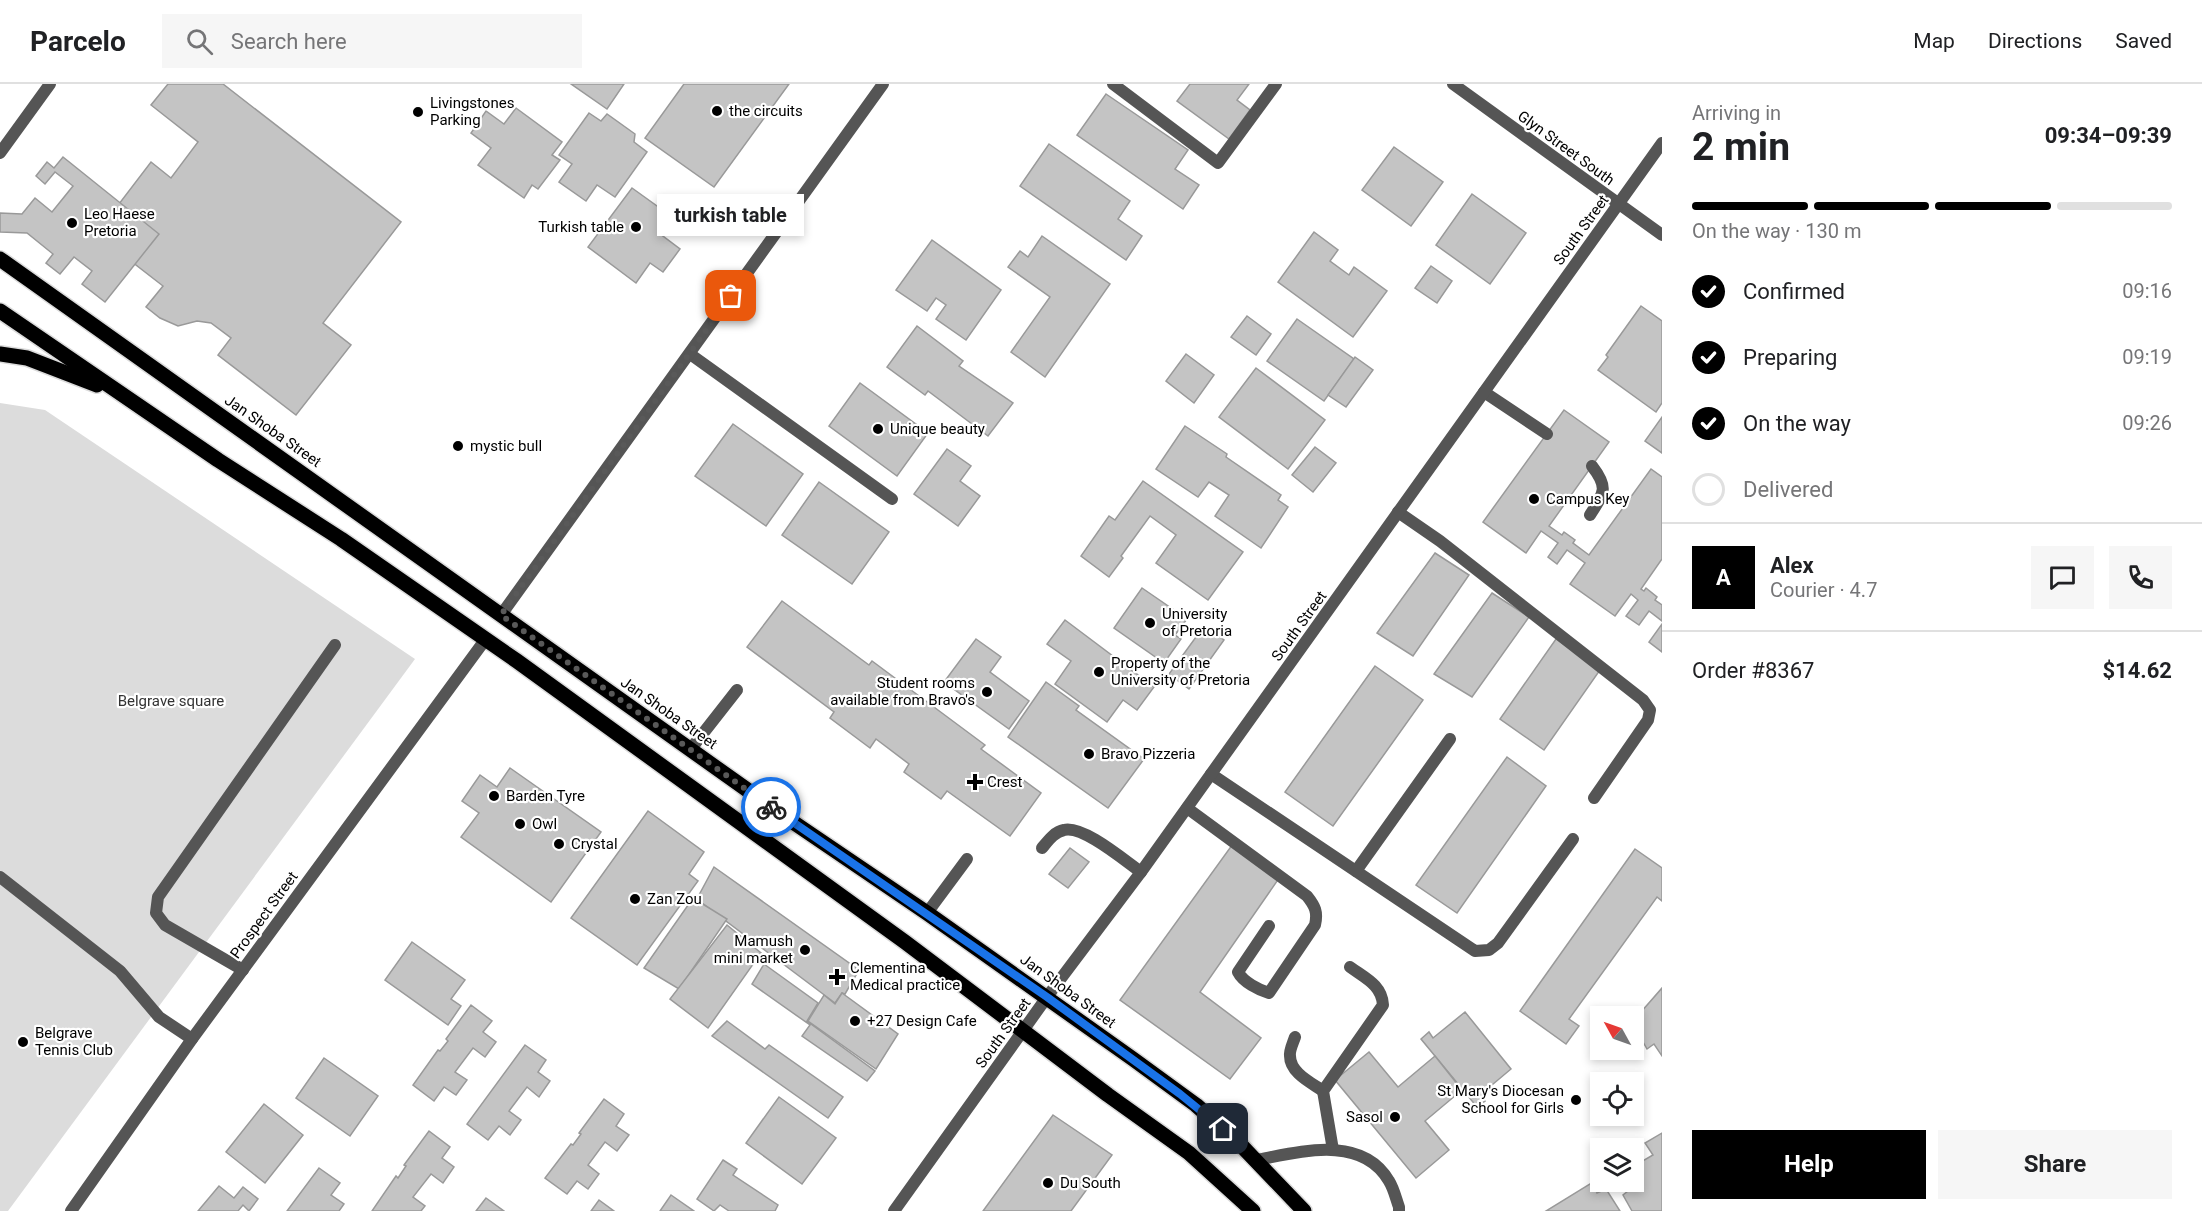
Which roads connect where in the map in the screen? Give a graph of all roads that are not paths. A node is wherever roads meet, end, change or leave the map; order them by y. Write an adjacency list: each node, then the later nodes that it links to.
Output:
1 (50, 84): 7 (street)
2 (883, 84): 13 (street)
3 (1113, 84): 4 (street)
4 (1276, 84)
5 (1454, 84): 8 (street, Glyn Street South)
6 (1662, 143): 8 (street, South Street)
7 (0, 153)
8 (1618, 204): 9 (street, Glyn Street South); 14 (street, South Street)
9 (1662, 235)
10 (0, 259): 21 (main road, Jan Shoba Street)
11 (0, 311): 15 (main road)
12 (0, 354): 15 (main road)
13 (690, 354): 18 (street); 21 (street)
14 (1484, 392): 16 (street); 19 (street, South Street)
15 (128, 398): 22 (main road)
16 (1547, 434)
17 (1592, 466): 20 (street)
18 (892, 499)
19 (1398, 512): 27 (street, South Street); 28 (street)
20 (1590, 516)
21 (501, 615): 26 (main road, Jan Shoba Street)
22 (485, 640): 39 (street, Prospect Street); 41 (main road)
23 (335, 645): 39 (street)
24 (737, 690): 26 (street)
25 (1450, 739): 33 (street)
26 (690, 750): 36 (main road, Jan Shoba Street)
27 (1211, 774): 29 (street, South Street); 33 (street)
28 (1594, 798)
29 (1187, 808): 34 (street, South Street); 37 (street)
30 (1573, 838): 33 (street)
31 (1042, 848): 34 (street)
32 (967, 859): 36 (street)
33 (1356, 871)
34 (1141, 872): 40 (street, South Street)
35 (0, 877): 43 (street)
36 (927, 913): 40 (main road, Jan Shoba Street)
37 (1269, 926)
38 (1350, 967): 44 (street)
39 (243, 970): 43 (street, Prospect Street)
40 (1047, 997): 41 (street, South Street); 46 (main road, Jan Shoba Street)
41 (1023, 1030): 47 (street, South Street); 49 (main road)
42 (1294, 1037): 44 (street)
43 (192, 1039): 48 (street, Prospect Street)
44 (1323, 1091): 45 (street)
45 (1333, 1150): 46 (street); 51 (street)
46 (1256, 1160): 50 (main road, Jan Shoba Street)
47 (895, 1210)
48 (71, 1211)
49 (1253, 1211)
50 (1304, 1211)
51 (1399, 1211)

